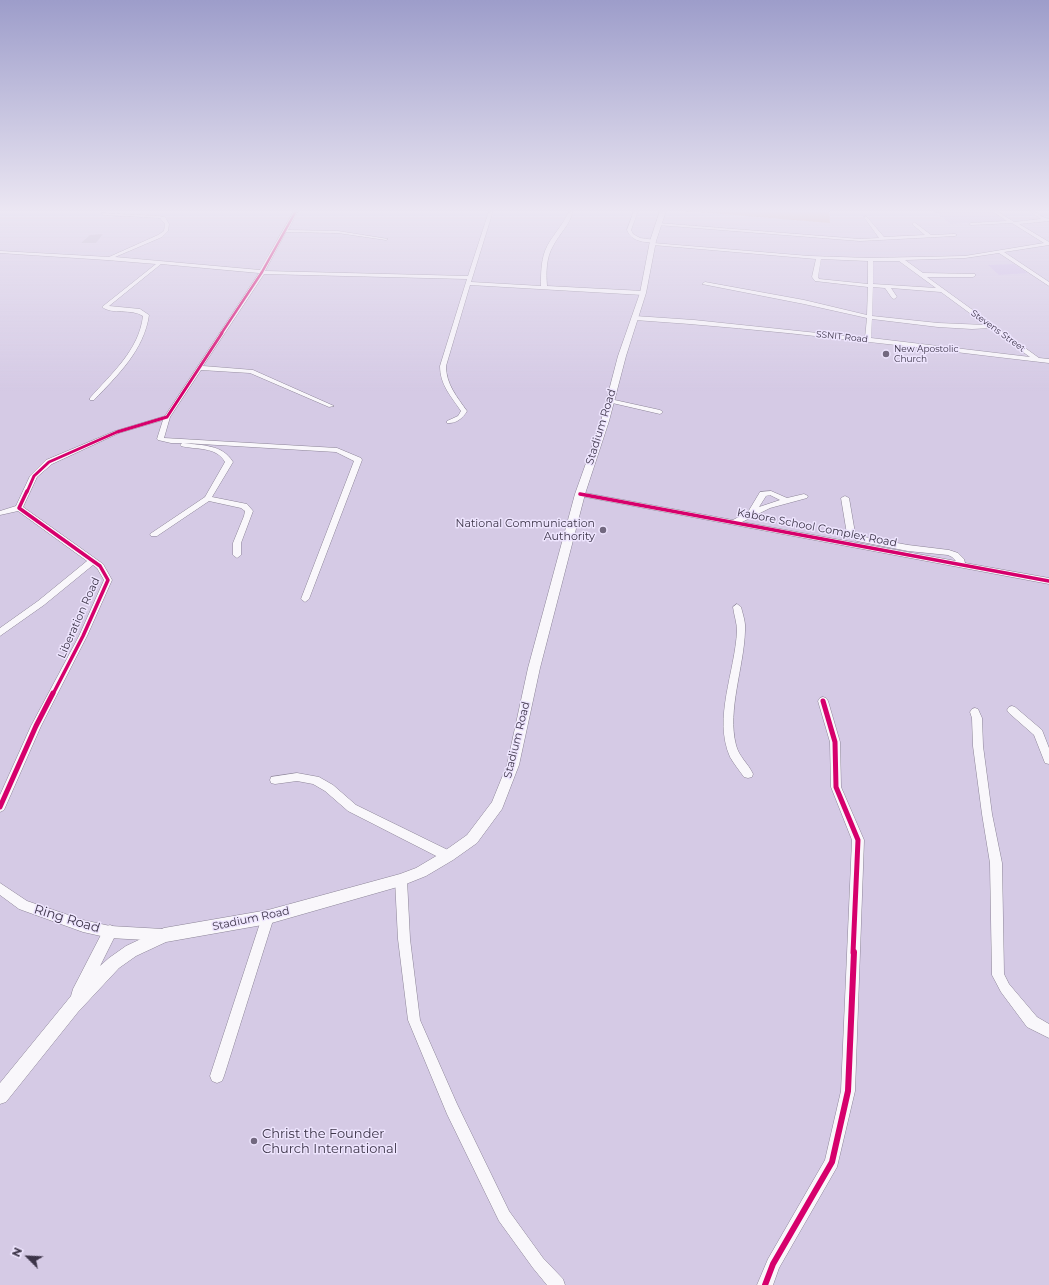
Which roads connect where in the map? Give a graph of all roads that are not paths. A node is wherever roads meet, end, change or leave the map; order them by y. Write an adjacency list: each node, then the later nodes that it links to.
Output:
1 (150, 271): 29 (street)
2 (250, 271): 10 (street)
3 (472, 271): 13 (street)
4 (545, 271): 18 (street)
5 (647, 271): 20 (main road, Stadium Road)
6 (817, 271): 16 (street)
7 (870, 271): 16 (street)
8 (916, 271): 11 (street, Stevens Street)
9 (1029, 271): 15 (street)
10 (262, 272): 13 (street); 28 (street)
11 (922, 275): 12 (street); 19 (street, Stevens Street)
12 (973, 275)
13 (469, 281): 18 (street); 34 (street)
14 (705, 284): 22 (street)
15 (1049, 284)
16 (870, 285): 17 (street); 22 (street)
17 (887, 286): 19 (street); 21 (street)
18 (544, 287): 20 (street)
19 (941, 290): 24 (street, Stevens Street)
20 (643, 293): 23 (main road, Stadium Road)
21 (894, 297)
22 (869, 317): 24 (street); 25 (street)
23 (635, 318): 25 (street, SSNIT Road); 30 (main road, Stadium Road)
24 (993, 326): 26 (street, Stevens Street)
25 (868, 339): 26 (street, SSNIT Road)
26 (1038, 360): 27 (street, SSNIT Road)
27 (1049, 361)
28 (200, 368): 31 (street); 33 (street)
29 (92, 399)
30 (610, 401): 32 (street); 36 (main road, Stadium Road)
31 (331, 406)
32 (660, 412)
33 (167, 417): 35 (street); 41 (street)
34 (449, 422)
35 (160, 439): 38 (street); 50 (street)
36 (580, 494): 44 (street, Kabore School Complex Road); 60 (main road, Stadium Road)
37 (804, 496): 40 (street)
38 (208, 498): 45 (street); 46 (street)
39 (845, 498): 48 (street)
40 (785, 500): 43 (street); 43 (street)
41 (19, 508): 42 (street); 47 (street, Liberation Road)
42 (0, 513)
43 (751, 514): 44 (street)
44 (735, 522): 48 (street, Kabore School Complex Road)
45 (154, 534)
46 (237, 555)
47 (92, 561): 52 (street); 59 (street, Liberation Road)
48 (960, 564): 49 (street, Kabore School Complex Road)
49 (1049, 581)
50 (306, 599)
51 (737, 607): 57 (street)
52 (0, 633)
53 (823, 701): 71 (street)
54 (1012, 710): 56 (street)
55 (975, 712): 67 (street)
56 (1049, 760)
57 (748, 774)
58 (275, 780): 60 (street)
59 (0, 807)
60 (448, 856): 61 (main road, Stadium Road)
61 (401, 880): 63 (main road, Stadium Road); 70 (street)
62 (0, 888): 64 (street, Ring Road)
63 (268, 918): 65 (main road, Stadium Road); 68 (street)
64 (110, 932): 65 (street, Ring Road); 66 (main road)
65 (164, 935): 66 (main road, Stadium Road)
66 (72, 1006): 69 (main road, Stadium Road)
67 (1049, 1031)
68 (216, 1076)
69 (0, 1096)
70 (557, 1285)
71 (765, 1285)

